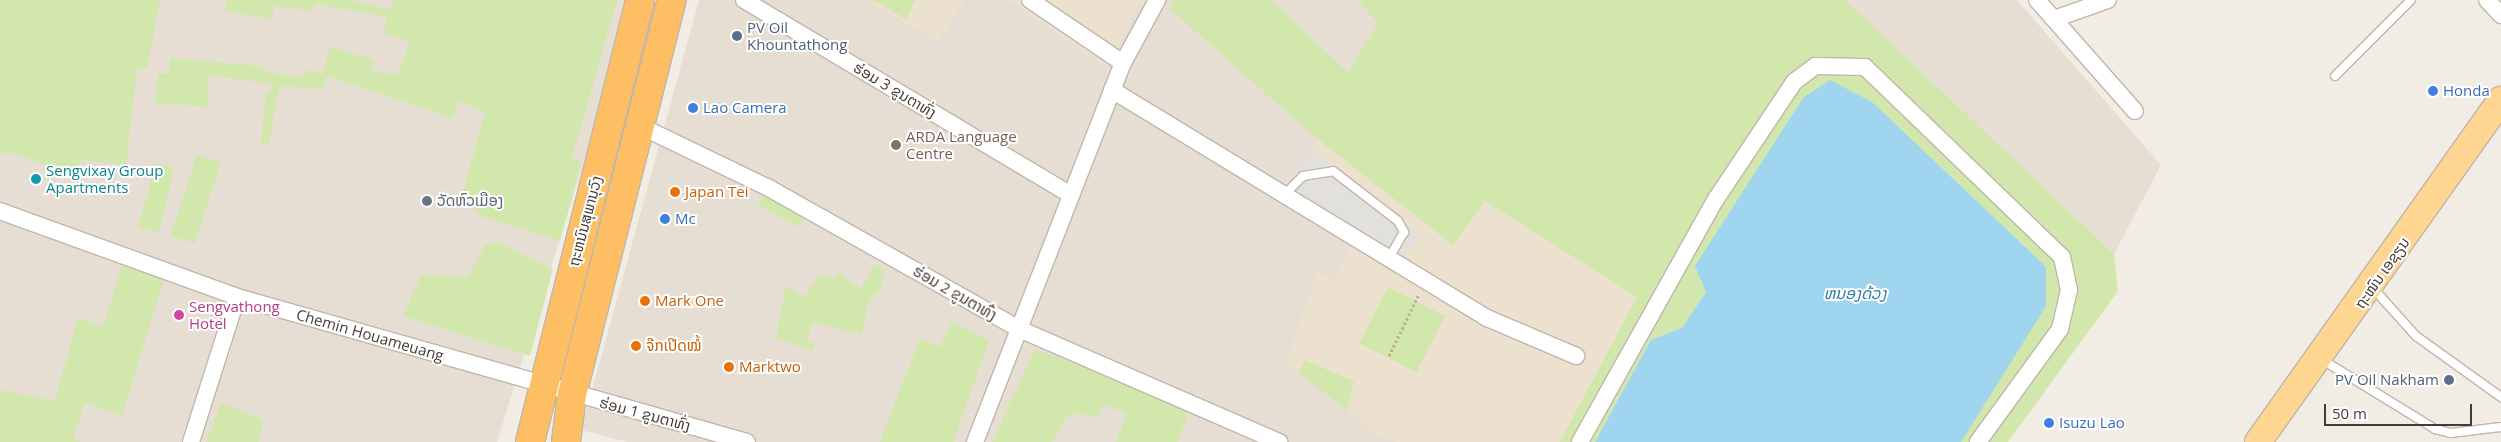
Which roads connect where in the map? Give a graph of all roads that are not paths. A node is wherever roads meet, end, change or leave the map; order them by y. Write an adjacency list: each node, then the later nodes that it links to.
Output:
1 (640, 0): 27 (highway, ຖະຫນົນສຸພານຸວົງ)
2 (672, 0): 17 (highway, ຖະຫນົນສຸພານຸວົງ)
3 (744, 0): 18 (street, ຮ່ອມ 3 ຂູນຕາທົ່ງ)
4 (1030, 0): 12 (street)
5 (1157, 0): 12 (street)
6 (2037, 0): 11 (street)
7 (2108, 0): 11 (street)
8 (2411, 0): 13 (lane)
9 (2488, 0): 10 (street)
10 (2501, 15)
11 (2054, 19): 16 (street)
12 (1123, 63): 14 (street)
13 (2335, 76)
14 (1112, 90): 18 (street); 19 (street)
15 (2499, 107): 22 (main road, ຖະໜົນ ເອຊຽນ)
16 (2135, 112)
17 (640, 126): 24 (street, ຮ່ອມ 2 ຂູນຕາທົ່ງ); 29 (highway, ຖະຫນົນສຸພານຸວົງ)
18 (1071, 195): 24 (street)
19 (1284, 195): 21 (street); 21 (lane)
20 (0, 211): 23 (street, Chemin Houameuang)
21 (1389, 258): 25 (street)
22 (2372, 287): 26 (main road, ຖະໜົນ ເອຊຽນ); 28 (lane)
23 (238, 296): 27 (street, Chemin Houameuang); 31 (street)
24 (1017, 328): 35 (street); 36 (street, ຮ່ອມ 2 ຂູນຕາທົ່ງ)
25 (1576, 356)
26 (2319, 359): 30 (lane); 39 (main road, ຖະໜົນ ເອຊຽນ)
27 (542, 384): 29 (street, Chemin Houameuang); 32 (highway, ຖະຫນົນສຸພານຸວົງ)
28 (2501, 397)
29 (571, 401): 33 (highway, ຖະຫນົນສຸພານຸວົງ); 34 (street, ຮ່ອມ 1 ຂູນຕາທົ່ງ)
30 (2501, 427)
31 (190, 442)
32 (530, 442)
33 (566, 442)
34 (747, 442)
35 (975, 442)
36 (1279, 442)
37 (1580, 442): 38 (street)
38 (1978, 442)
39 (2258, 442)

